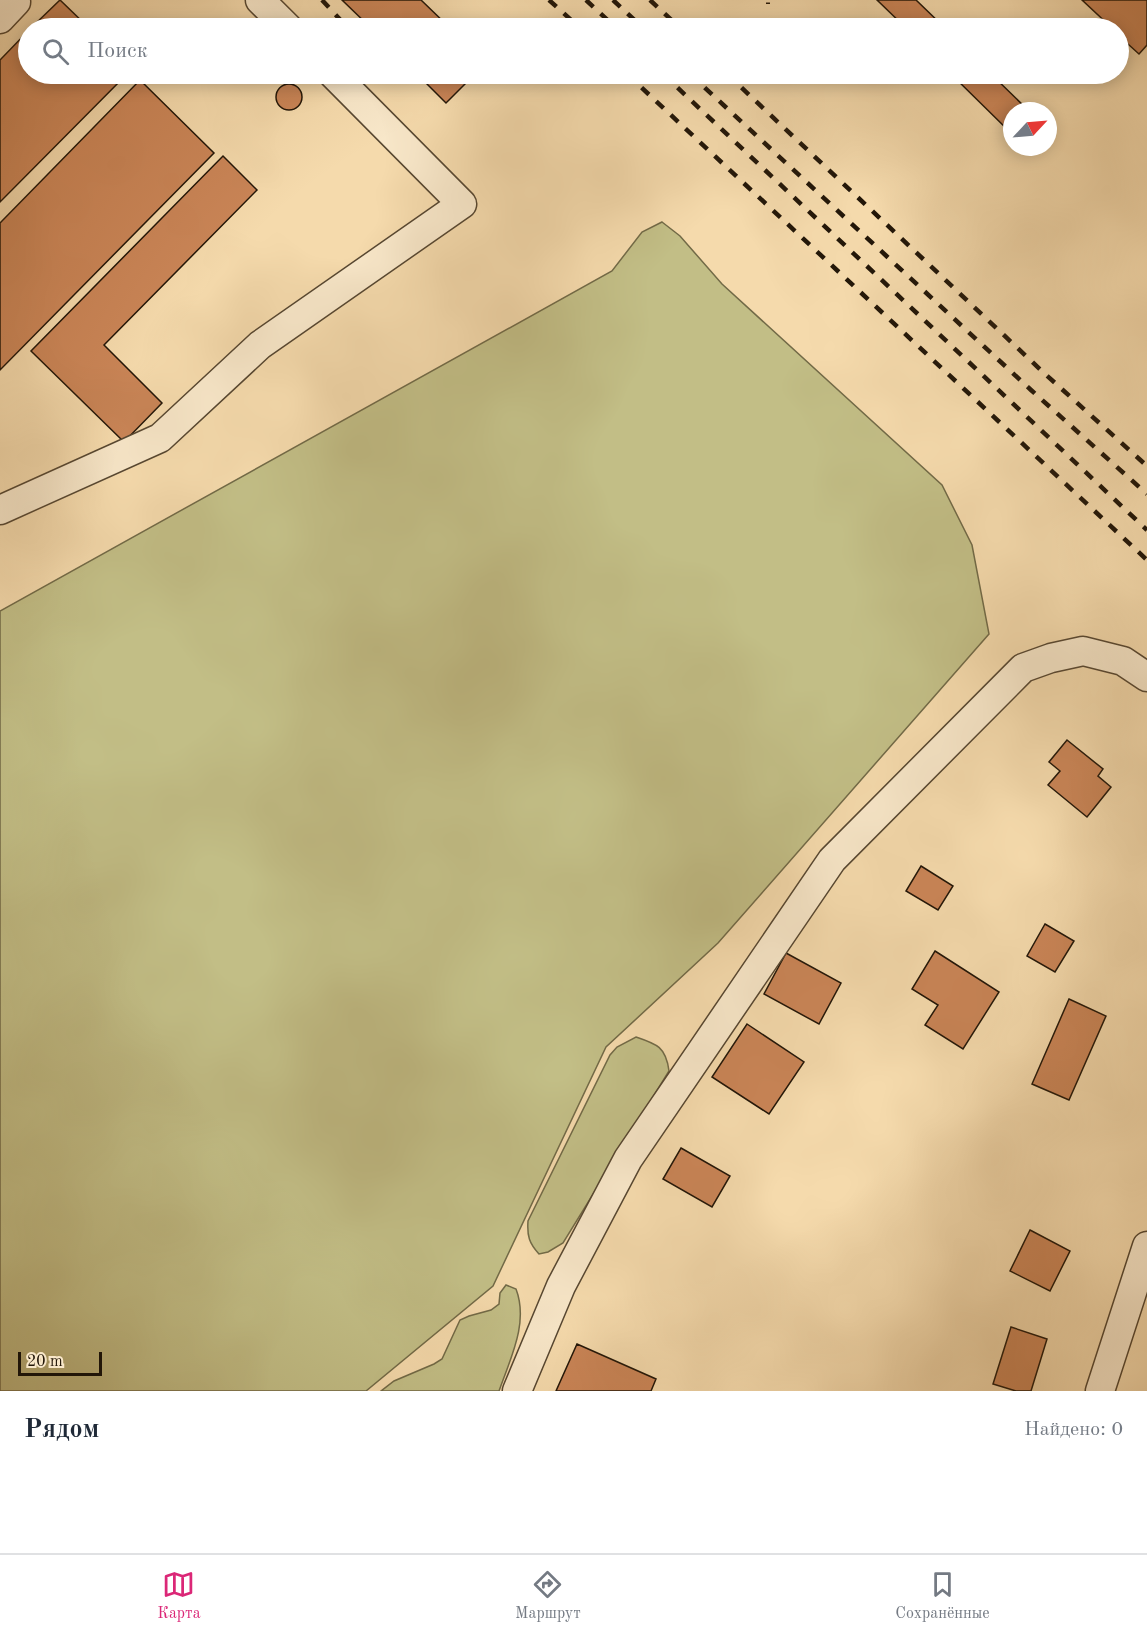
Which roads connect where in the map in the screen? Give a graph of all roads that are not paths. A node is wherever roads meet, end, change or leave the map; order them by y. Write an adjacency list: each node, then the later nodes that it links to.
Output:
1 (13, 0): 4 (street)
2 (260, 0): 3 (street)
3 (278, 18)
4 (0, 19)
5 (343, 84): 6 (street)
6 (0, 510)
7 (1147, 677): 9 (street)
8 (1147, 1246): 10 (street)
9 (517, 1391)
10 (1100, 1391)

